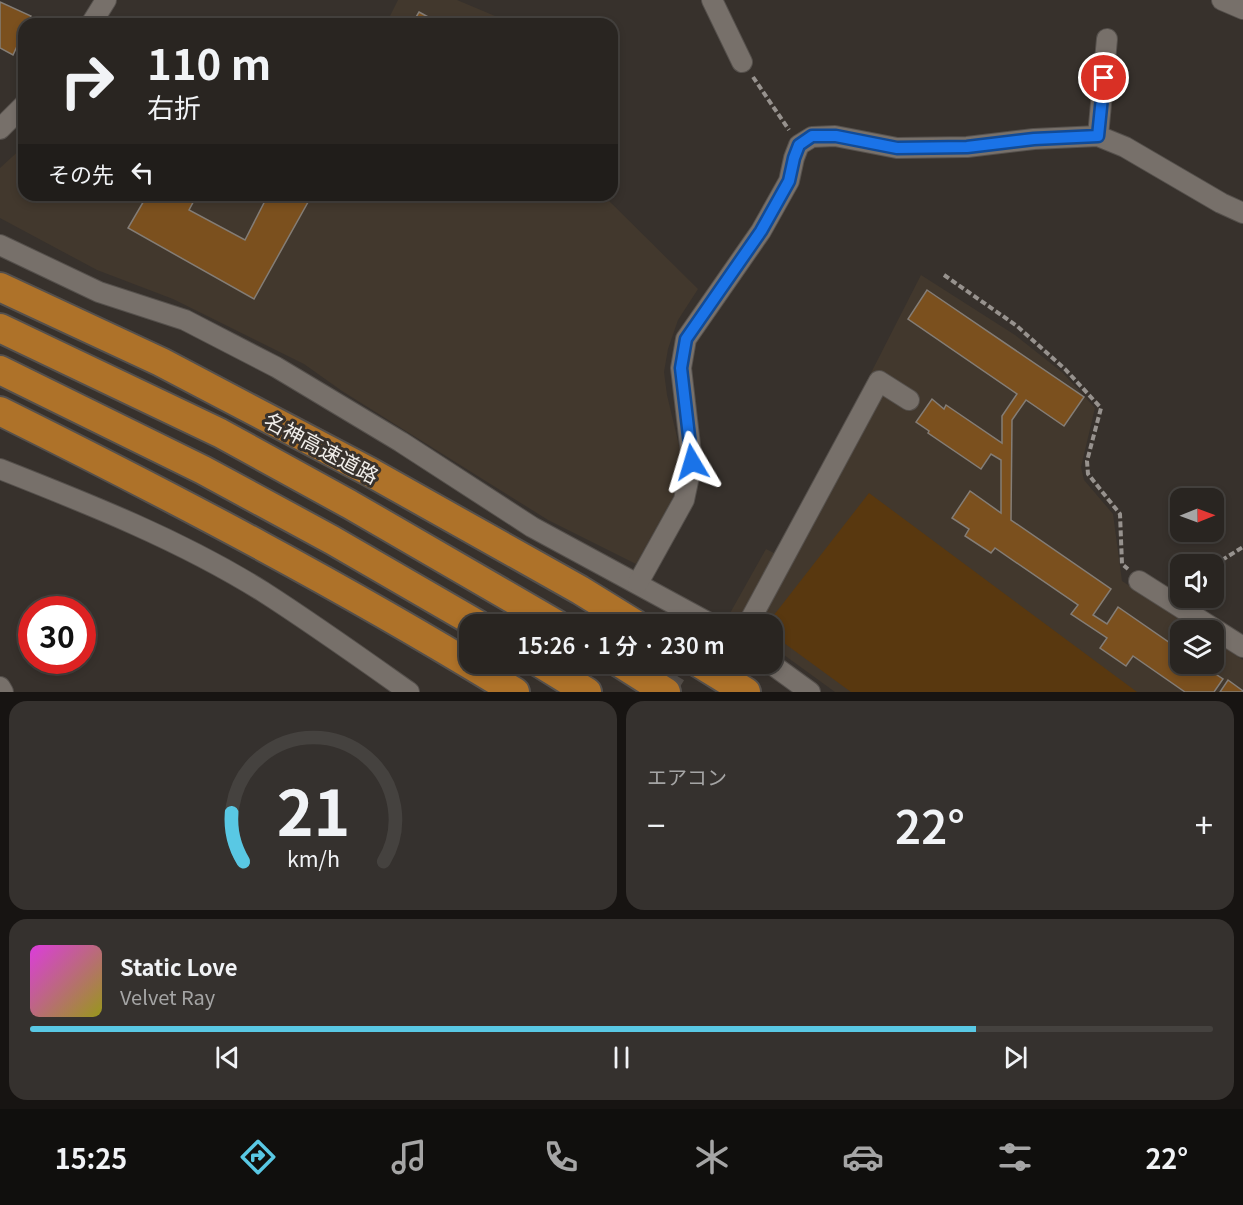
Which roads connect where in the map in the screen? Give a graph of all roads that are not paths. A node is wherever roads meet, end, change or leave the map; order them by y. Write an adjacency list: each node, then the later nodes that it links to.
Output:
1 (106, 0): 5 (street)
2 (712, 0): 7 (street)
3 (1222, 0): 4 (street)
4 (1243, 9)
5 (94, 18)
6 (1107, 39): 8 (street)
7 (742, 62)
8 (1098, 136): 9 (street); 18 (street)
9 (1243, 213)
10 (0, 245): 18 (street)
11 (0, 287): 21 (highway, 名神高速道路)
12 (0, 328): 20 (highway, 名神高速道路)
13 (0, 370): 19 (highway)
14 (909, 400): 23 (street)
15 (0, 411): 32 (highway)
16 (0, 469): 31 (street)
17 (1139, 581): 24 (street)
18 (638, 583): 22 (street)
19 (460, 614)
20 (539, 614)
21 (619, 614)
22 (692, 614)
23 (753, 614)
24 (1243, 647)
25 (783, 672): 36 (street)
26 (558, 674): 33 (highway)
27 (637, 674): 34 (highway)
28 (717, 674): 35 (highway)
29 (0, 687): 30 (street)
30 (3, 692)
31 (409, 692)
32 (515, 692)
33 (587, 692)
34 (666, 692)
35 (746, 692)
36 (810, 692)

